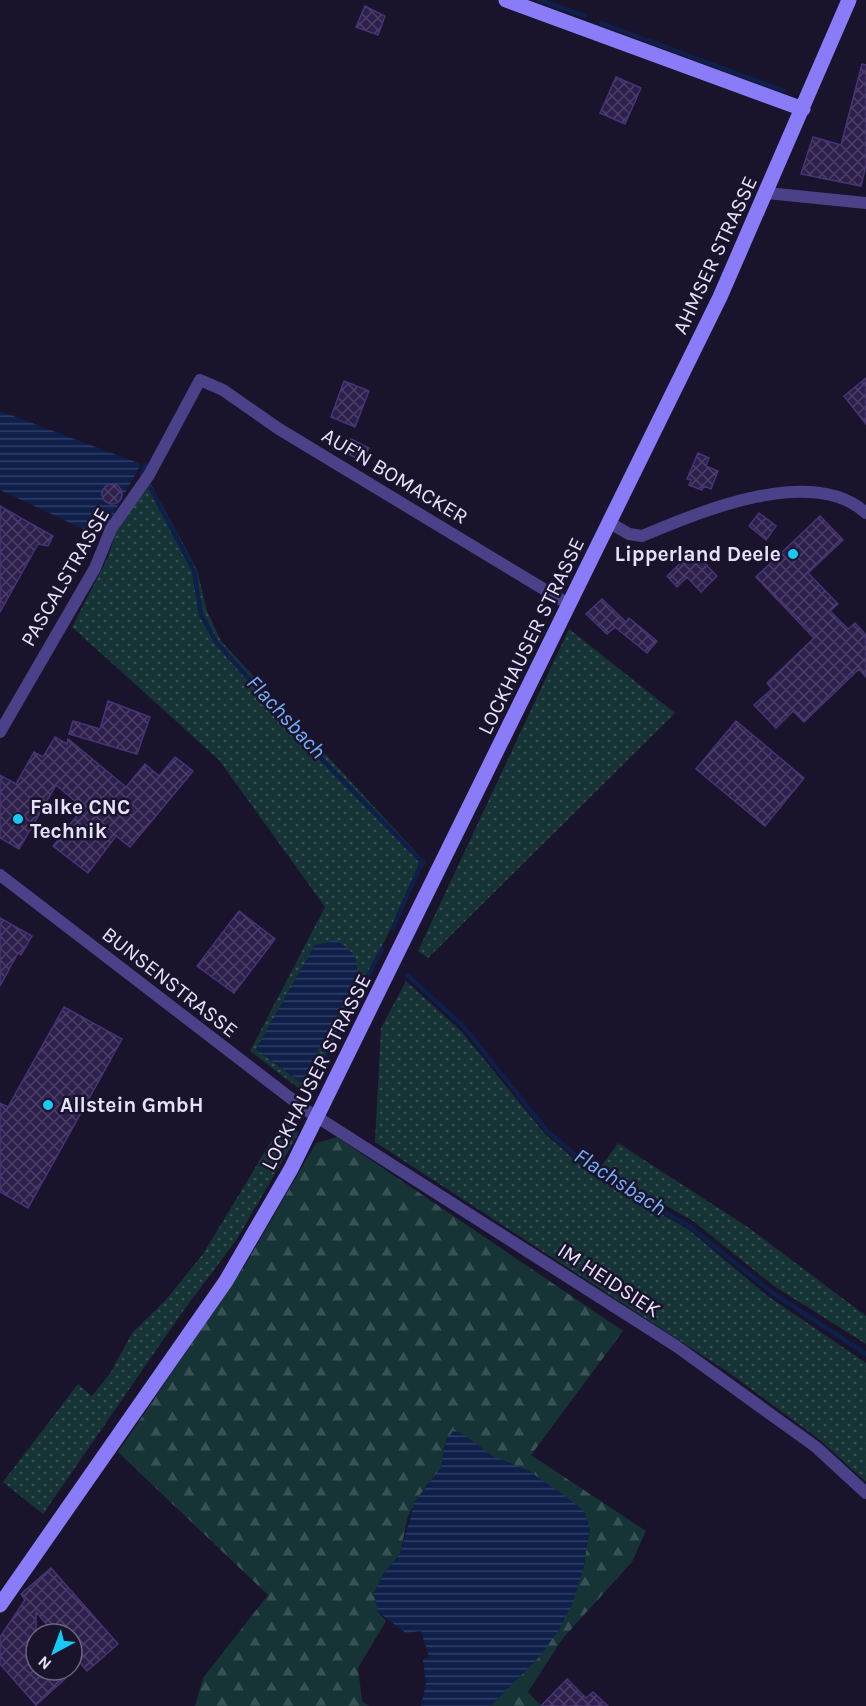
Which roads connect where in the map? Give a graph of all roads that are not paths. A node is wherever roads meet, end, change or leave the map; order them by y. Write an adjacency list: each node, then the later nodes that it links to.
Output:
1 (506, 0): 3 (street)
2 (849, 0): 3 (street, AHMSER STRASSE)
3 (803, 109): 4 (street, AHMSER STRASSE)
4 (766, 193): 5 (street); 8 (street, AHMSER STRASSE)
5 (866, 203)
6 (200, 380): 9 (street, AUF'N BOMACKER); 10 (street, PASCALSTRASSE)
7 (866, 513): 8 (street)
8 (610, 523): 9 (street, LOCKHAUSER STRASSE)
9 (570, 605): 12 (street, LOCKHAUSER STRASSE)
10 (0, 732)
11 (0, 875): 12 (street, BUNSENSTRASSE)
12 (319, 1116): 13 (street, IM HEIDSIEK); 14 (street, LOCKHAUSER STRASSE)
13 (866, 1493)
14 (0, 1605)

